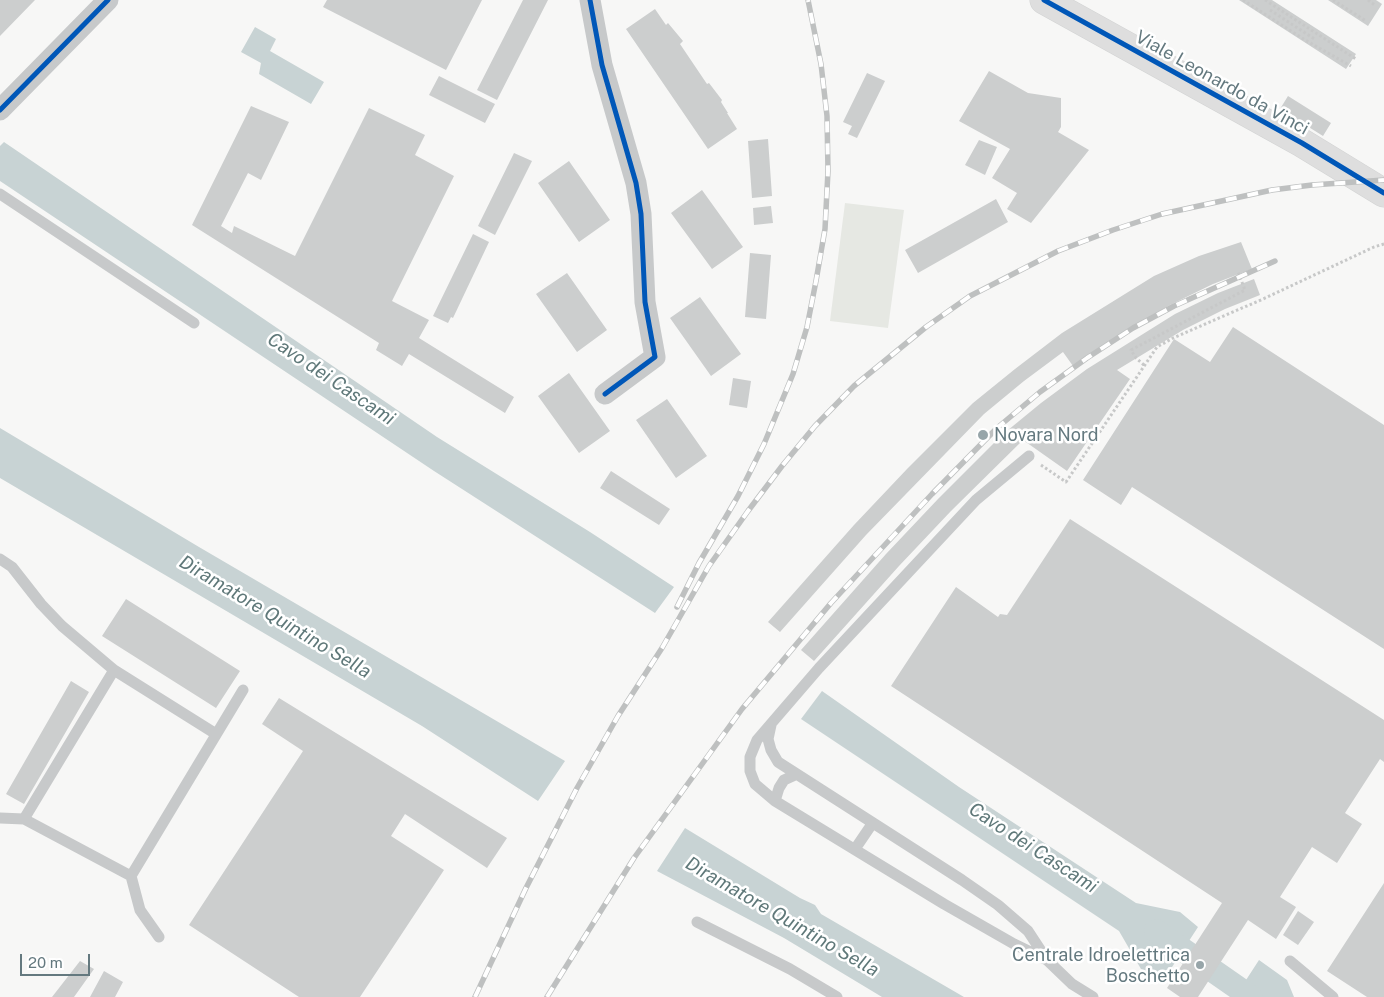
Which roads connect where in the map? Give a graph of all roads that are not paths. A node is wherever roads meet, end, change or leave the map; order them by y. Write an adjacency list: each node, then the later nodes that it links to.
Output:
1 (108, 0): 4 (street)
2 (590, 0): 8 (street)
3 (1044, 0): 5 (street, Viale Leonardo da Vinci)
4 (0, 110)
5 (1384, 193)
6 (0, 194): 7 (lane)
7 (194, 323)
8 (605, 394)
9 (1029, 456): 13 (lane)
10 (0, 559): 11 (lane)
11 (114, 670): 14 (lane); 18 (lane)
12 (243, 690): 14 (lane)
13 (772, 724): 15 (lane); 16 (lane)
14 (216, 734): 21 (lane)
15 (795, 775): 16 (lane); 19 (lane)
16 (776, 801): 20 (lane)
17 (0, 818): 18 (lane)
18 (24, 819): 21 (lane)
19 (872, 824): 20 (lane); 24 (lane)
20 (855, 849): 24 (lane)
21 (131, 876): 23 (lane)
22 (696, 922): 26 (lane)
23 (160, 937)
24 (1047, 960): 27 (lane)
25 (1290, 961): 28 (lane)
26 (837, 997)
27 (1093, 997)
28 (1333, 997)

